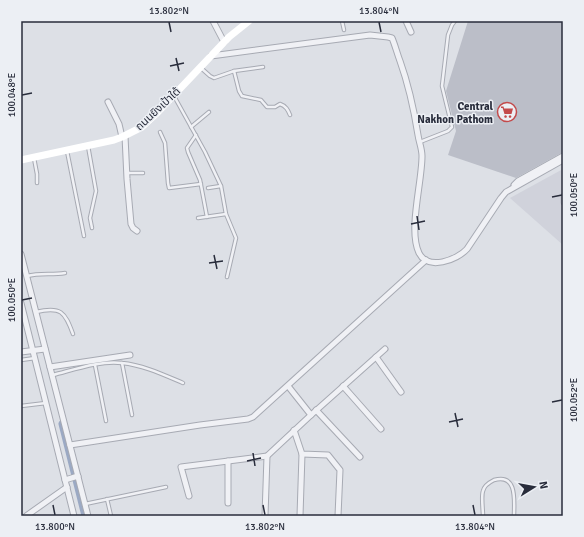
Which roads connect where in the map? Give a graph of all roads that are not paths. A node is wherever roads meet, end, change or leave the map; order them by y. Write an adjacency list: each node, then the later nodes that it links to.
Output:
1 (213, 21): 8 (street)
2 (249, 21): 8 (main road, ถนนยิงเป้าใต้)
3 (342, 21): 6 (lane)
4 (406, 21): 7 (street)
5 (455, 21): 21 (lane)
6 (344, 30)
7 (411, 32)
8 (224, 42): 9 (main road, ถนนยิงเป้าใต้)
9 (211, 56): 10 (main road, ถนนยิงเป้าใต้); 21 (street)
10 (200, 67): 12 (lane); 13 (main road, ถนนยิงเป้าใต้)
11 (263, 67): 12 (lane)
12 (234, 72): 16 (lane)
13 (174, 96): 17 (lane); 20 (main road, ถนนยิงเป้าใต้)
14 (108, 102): 20 (street)
15 (209, 112): 17 (lane)
16 (290, 115)
17 (191, 127): 19 (lane)
18 (160, 132): 32 (lane)
19 (196, 135): 32 (lane); 33 (lane)
20 (124, 137): 22 (main road, ถนนยิงเป้าใต้); 28 (street)
21 (420, 142): 44 (street)
22 (88, 146): 23 (main road, ถนนยิงเป้าใต้); 40 (lane)
23 (67, 150): 25 (main road, ถนนยิงเป้าใต้); 42 (lane)
24 (563, 156): 29 (street)
25 (34, 157): 26 (main road, ถนนยิงเป้าใต้); 31 (lane)
26 (21, 160)
27 (563, 160): 29 (street)
28 (126, 172): 30 (lane); 41 (street)
29 (536, 172): 44 (street)
30 (143, 173)
31 (37, 183)
32 (201, 184): 38 (lane)
33 (221, 186): 34 (lane); 37 (lane)
34 (208, 188)
35 (563, 195): 36 (lane)
36 (563, 203)
37 (226, 214): 38 (lane); 47 (lane)
38 (207, 217): 39 (lane)
39 (198, 218)
40 (92, 228)
41 (137, 231)
42 (84, 236)
43 (21, 254): 46 (street)
44 (426, 260): 65 (street)
45 (65, 273): 46 (lane)
46 (27, 276): 49 (street)
47 (227, 277)
48 (21, 303): 50 (street)
49 (36, 312): 51 (lane); 52 (street)
50 (23, 321): 54 (street)
51 (73, 334)
52 (45, 349): 54 (street); 62 (street)
53 (385, 349): 57 (street)
54 (35, 351): 55 (street); 58 (street)
55 (21, 352)
56 (130, 355): 62 (street)
57 (376, 357): 66 (street); 67 (street)
58 (35, 358): 59 (lane); 68 (street)
59 (21, 360)
60 (122, 363): 61 (lane); 64 (lane); 71 (lane)
61 (95, 365): 63 (lane); 73 (lane)
62 (50, 367): 63 (street)
63 (52, 375): 76 (street)
64 (183, 383)
65 (288, 386): 72 (street); 76 (street)
66 (343, 386): 70 (street); 74 (street)
67 (401, 392)
68 (46, 403): 69 (lane); 82 (street)
69 (21, 406)
70 (316, 410): 72 (street); 79 (street)
71 (132, 415)
72 (310, 415): 75 (street)
73 (106, 421)
74 (381, 429)
75 (294, 430): 77 (street); 78 (street)
76 (70, 445): 81 (street)
77 (302, 454): 94 (street); 95 (street)
78 (267, 456): 80 (street); 93 (street)
79 (360, 457)
80 (228, 461): 85 (street); 88 (street)
81 (77, 476): 82 (street); 87 (street)
82 (67, 479): 83 (street)
83 (67, 487): 89 (street); 90 (street)
84 (166, 487): 86 (lane)
85 (189, 496)
86 (107, 499): 87 (lane); 92 (lane)
87 (85, 504): 91 (street)
88 (228, 504)
89 (26, 516)
90 (74, 516)
91 (88, 516)
92 (111, 516)
93 (265, 516)
94 (300, 516)
95 (338, 516)
96 (483, 516): 97 (lane)
97 (514, 516)

